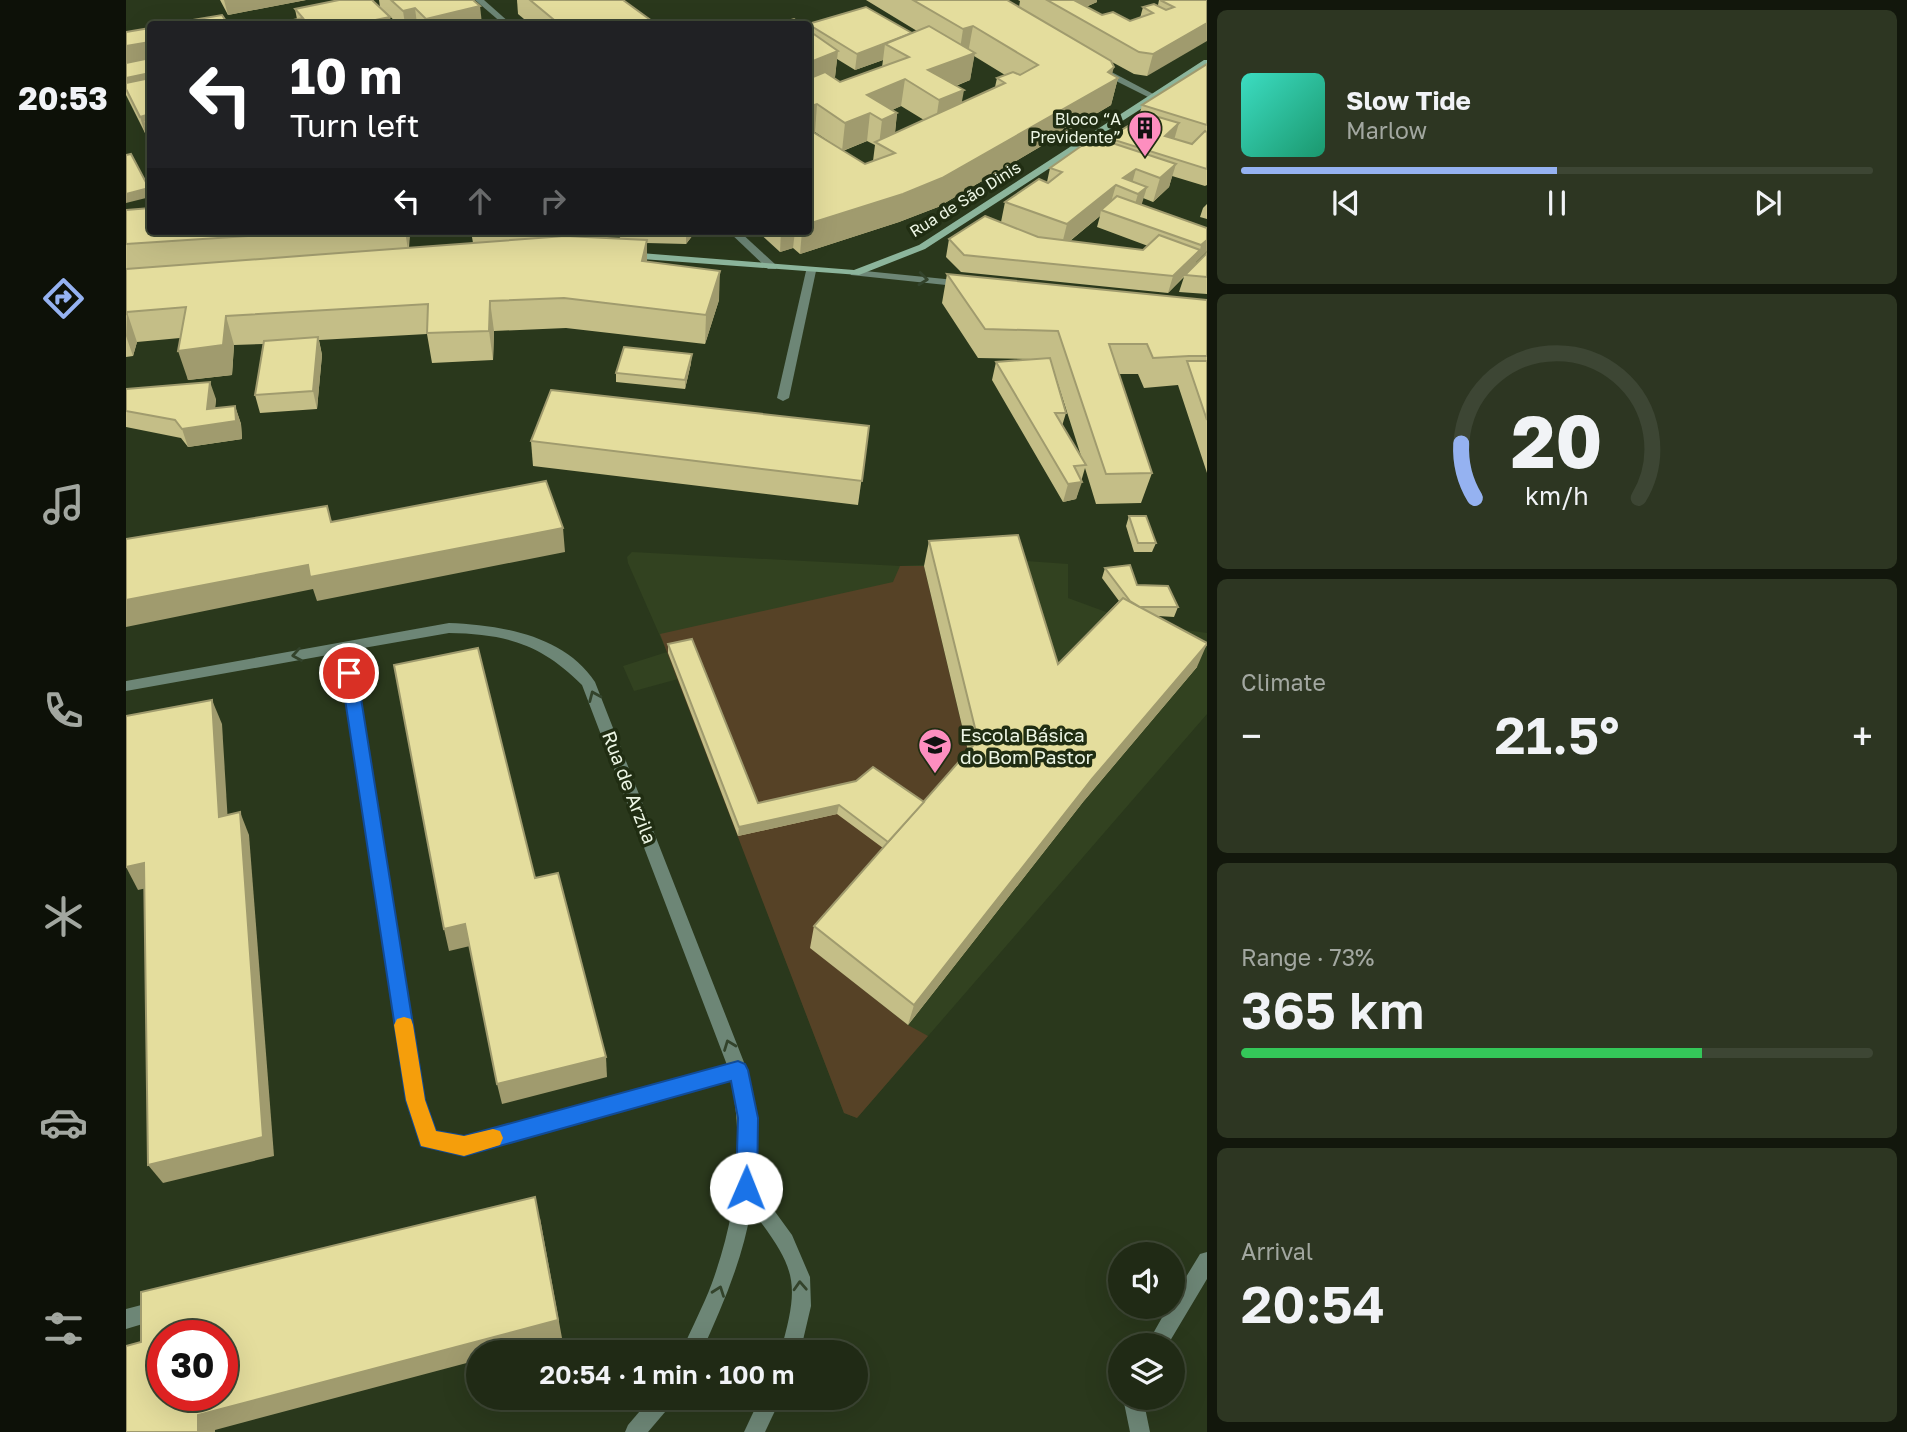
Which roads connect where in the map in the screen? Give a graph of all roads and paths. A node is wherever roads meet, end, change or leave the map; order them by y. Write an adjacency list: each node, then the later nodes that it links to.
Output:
1 (480, 0): 2 (street)
2 (504, 21)
3 (1207, 62): 5 (street, Rua de São Dinis)
4 (1098, 68): 5 (street)
5 (1153, 96): 10 (street, Rua de São Dinis)
6 (737, 235): 8 (street)
7 (611, 254): 8 (street, Rua de São Dinis)
8 (772, 267): 9 (street, Rua de São Dinis)
9 (811, 271): 10 (street, Rua de São Dinis); 12 (street)
10 (855, 273): 11 (street, one-way to 11)
11 (973, 284)
12 (783, 398)
13 (345, 647): 14 (street, Rua de Arzila, one-way to 14); 15 (street, Rua de Arzila, one-way to 13); 15 (street)
14 (126, 686)
15 (738, 1070): 16 (street, Rua de Arzila)
16 (746, 1188): 21 (street, Rua de Arzila, one-way to 16); 22 (street, one-way to 16)
17 (1207, 1261): 20 (street)
18 (149, 1313): 19 (street)
19 (126, 1319)
20 (1164, 1333)
21 (697, 1340)
22 (793, 1340)
23 (654, 1410): 26 (street)
24 (765, 1410): 27 (street)
25 (1135, 1410): 28 (street)
26 (635, 1432)
27 (754, 1432)
28 (1140, 1432)

